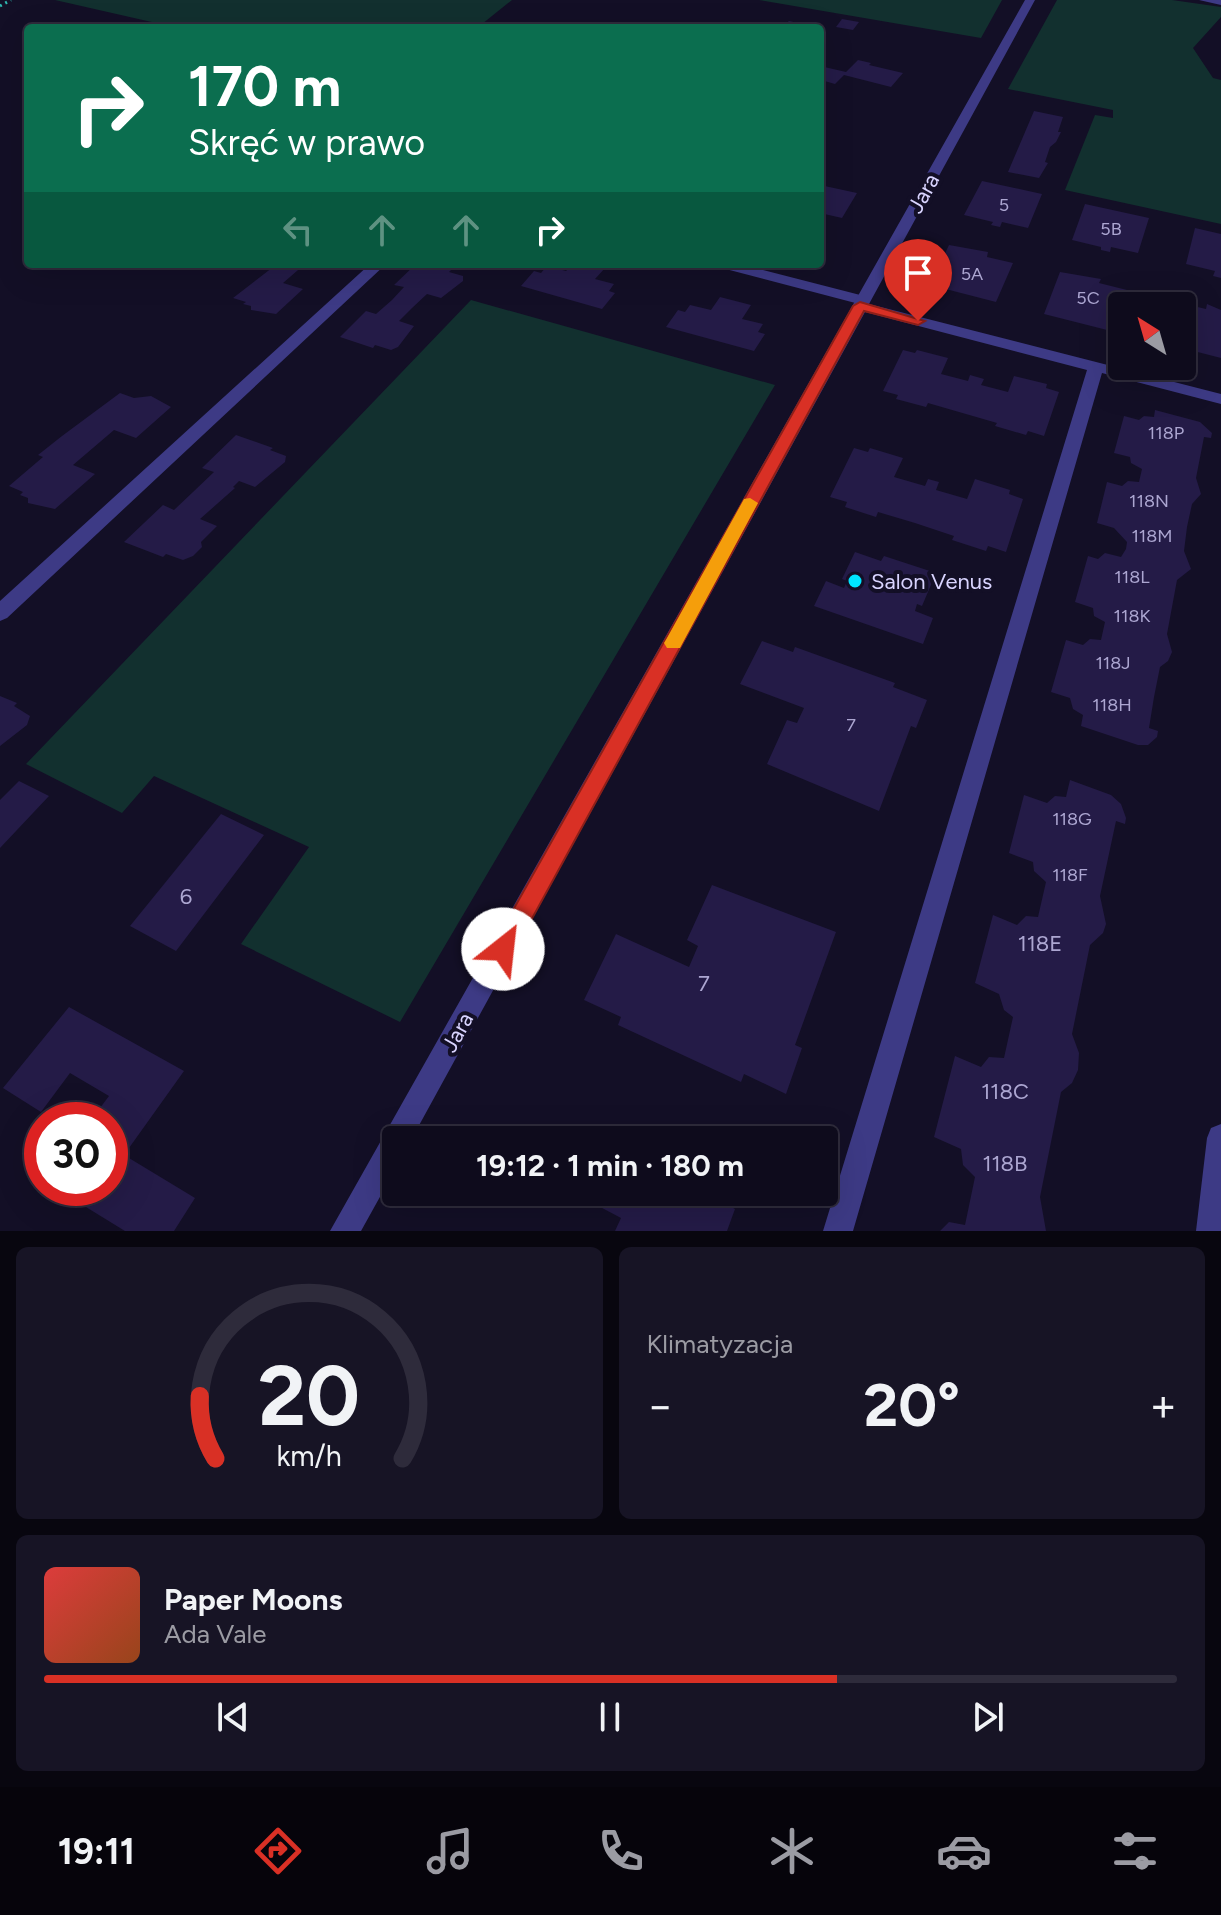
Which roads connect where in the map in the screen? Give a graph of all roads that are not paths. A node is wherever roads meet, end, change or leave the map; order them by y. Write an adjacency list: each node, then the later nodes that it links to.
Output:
1 (1030, 0): 6 (street, Jara)
2 (1204, 0): 3 (street)
3 (1221, 2)
4 (375, 268): 9 (street)
5 (737, 268): 6 (street)
6 (861, 303): 7 (street); 10 (street, Jara)
7 (1096, 366): 8 (street); 14 (street)
8 (1221, 399)
9 (0, 613)
10 (404, 1126)
11 (1221, 1138): 15 (street)
12 (382, 1165): 13 (street, Jara)
13 (345, 1231)
14 (838, 1231)
15 (1211, 1231)

